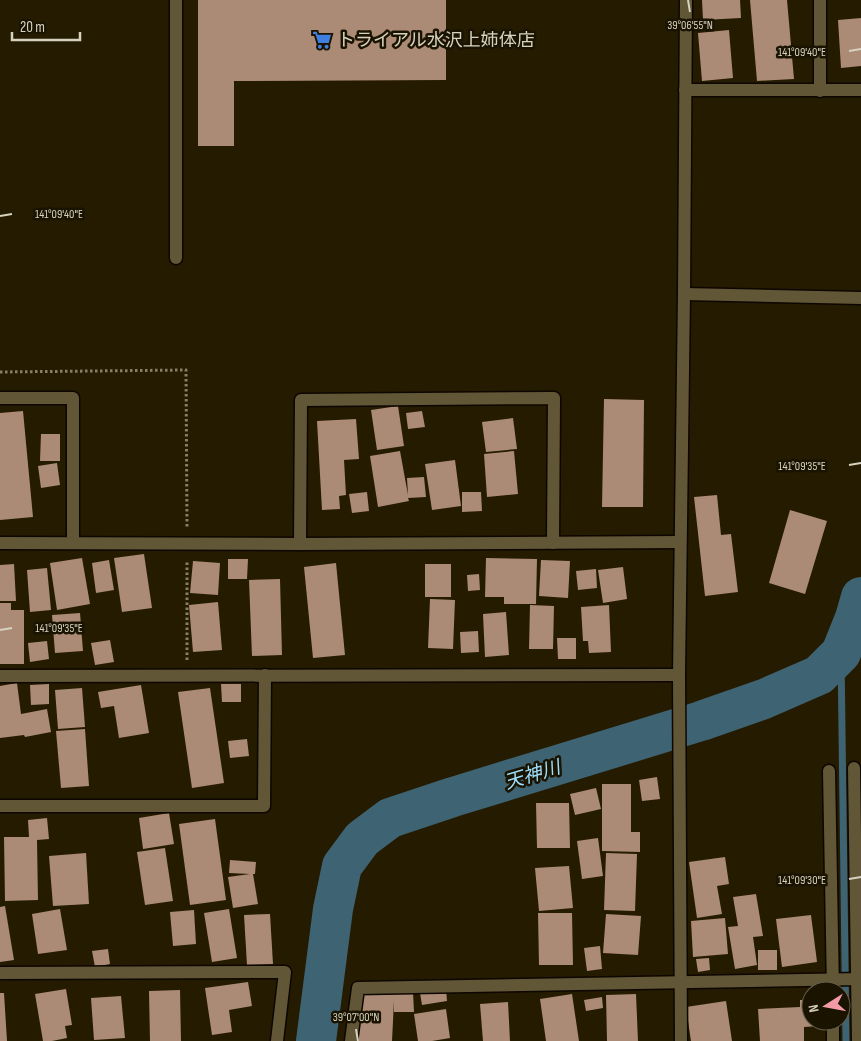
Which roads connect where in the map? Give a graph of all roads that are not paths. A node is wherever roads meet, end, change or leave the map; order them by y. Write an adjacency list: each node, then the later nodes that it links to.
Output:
1 (176, 0): 7 (street)
2 (686, 0): 4 (street)
3 (820, 0): 6 (street)
4 (686, 90): 6 (street); 8 (street)
5 (861, 90): 6 (street)
6 (820, 91)
7 (176, 258)
8 (684, 294): 9 (street); 11 (street)
9 (861, 298)
10 (0, 398): 13 (street)
11 (680, 542): 14 (street); 17 (street)
12 (0, 543): 13 (street)
13 (73, 543): 15 (street)
14 (554, 543): 15 (street); 15 (street)
15 (300, 544)
16 (264, 675): 17 (street); 18 (street); 21 (street)
17 (678, 675): 25 (street)
18 (0, 676)
19 (854, 768): 23 (street)
20 (829, 771): 24 (street)
21 (0, 806)
22 (0, 973): 27 (street)
23 (859, 979): 30 (street)
24 (833, 981)
25 (680, 982): 26 (street); 28 (street); 29 (street)
26 (801, 984)
27 (277, 1041)
28 (351, 1041)
29 (680, 1041)
30 (858, 1041)

